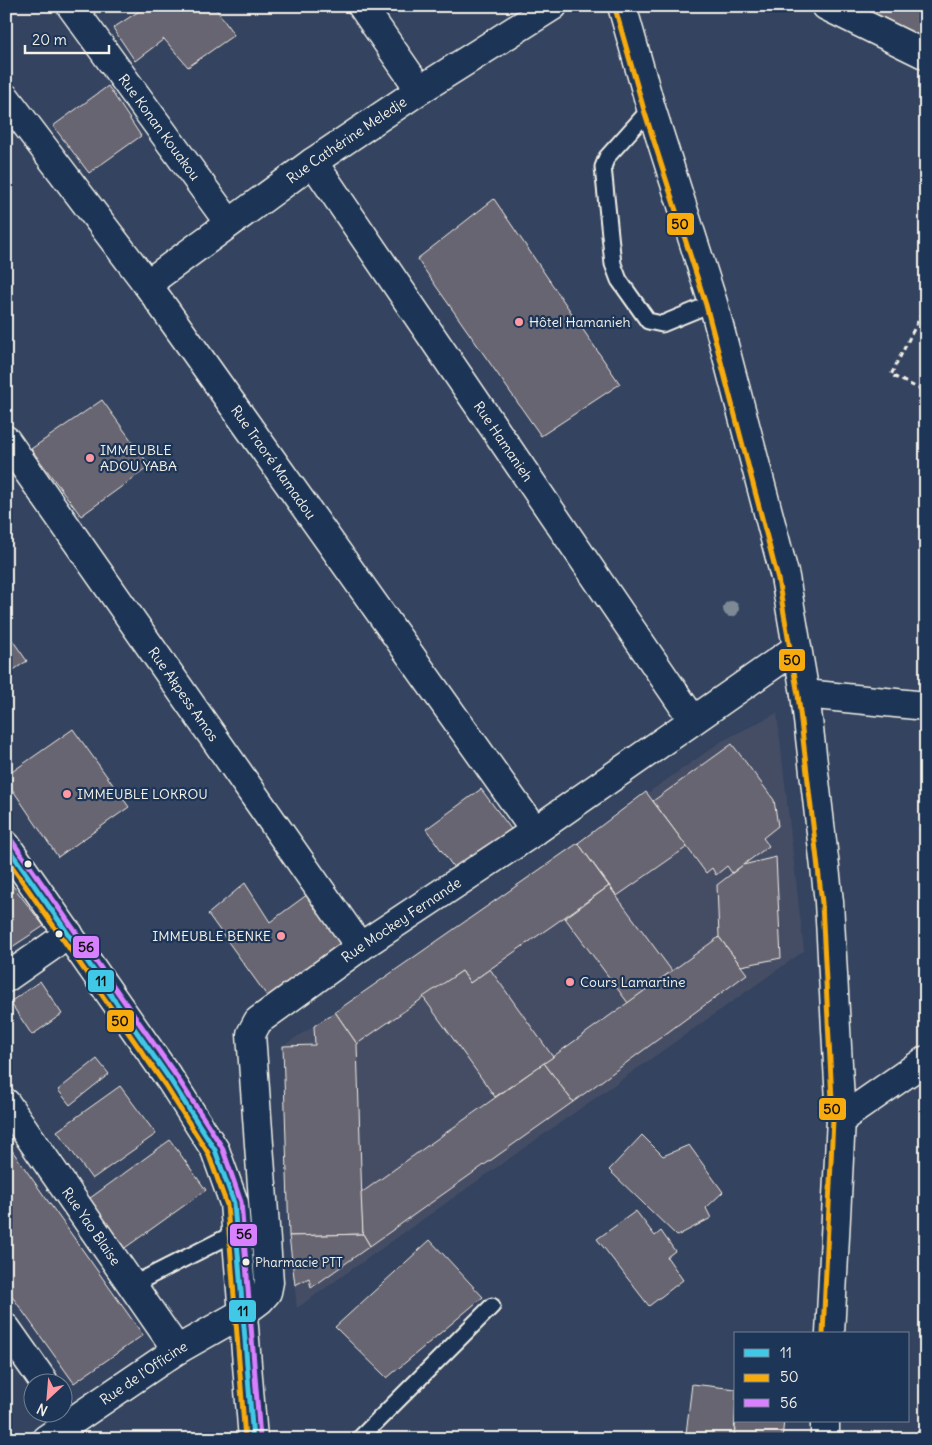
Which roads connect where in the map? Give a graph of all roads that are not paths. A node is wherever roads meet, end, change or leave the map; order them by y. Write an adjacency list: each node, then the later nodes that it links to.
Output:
1 (71, 6): 11 (street, Rue Konan Kouakou)
2 (362, 6): 7 (street)
3 (553, 6): 7 (street, Rue Cathérine Meledje)
4 (622, 6): 9 (street)
5 (826, 6): 6 (street)
6 (926, 55)
7 (420, 90): 10 (street, Rue Cathérine Meledje)
8 (6, 98): 12 (street, Rue Traoré Mamadou)
9 (651, 108): 13 (street); 13 (lane)
10 (313, 162): 11 (street, Rue Cathérine Meledje); 18 (street, Rue Hamanieh)
11 (229, 223): 12 (street, Rue Cathérine Meledje)
12 (147, 284): 19 (street, Rue Traoré Mamadou)
13 (713, 302): 15 (street)
14 (6, 440): 22 (street, Rue Akpess Amos)
15 (797, 648): 16 (street); 18 (street, Rue Mockey Fernande)
16 (805, 694): 17 (street); 26 (street)
17 (926, 706)
18 (693, 720): 19 (street, Rue Mockey Fernande)
19 (535, 831): 22 (street, Rue Mockey Fernande)
20 (6, 845): 21 (street)
21 (69, 934): 23 (street); 27 (street)
22 (360, 947): 30 (street, Rue Mockey Fernande)
23 (6, 978)
24 (926, 1060): 26 (street)
25 (6, 1103): 28 (street, Rue Yao Blaise)
26 (841, 1119): 32 (street)
27 (237, 1232): 28 (lane); 30 (street)
28 (132, 1285): 33 (street, Rue Yao Blaise)
29 (492, 1306): 40 (lane)
30 (244, 1312): 33 (street, Rue de l'Officine); 39 (street)
31 (6, 1328): 34 (street)
32 (830, 1332)
33 (177, 1350): 35 (street, Rue de l'Officine)
34 (37, 1372)
35 (72, 1414)
36 (62, 1422): 38 (street, Rue de l'Officine)
37 (825, 1422): 41 (street)
38 (46, 1439)
39 (253, 1439)
40 (359, 1439)
41 (824, 1439)

